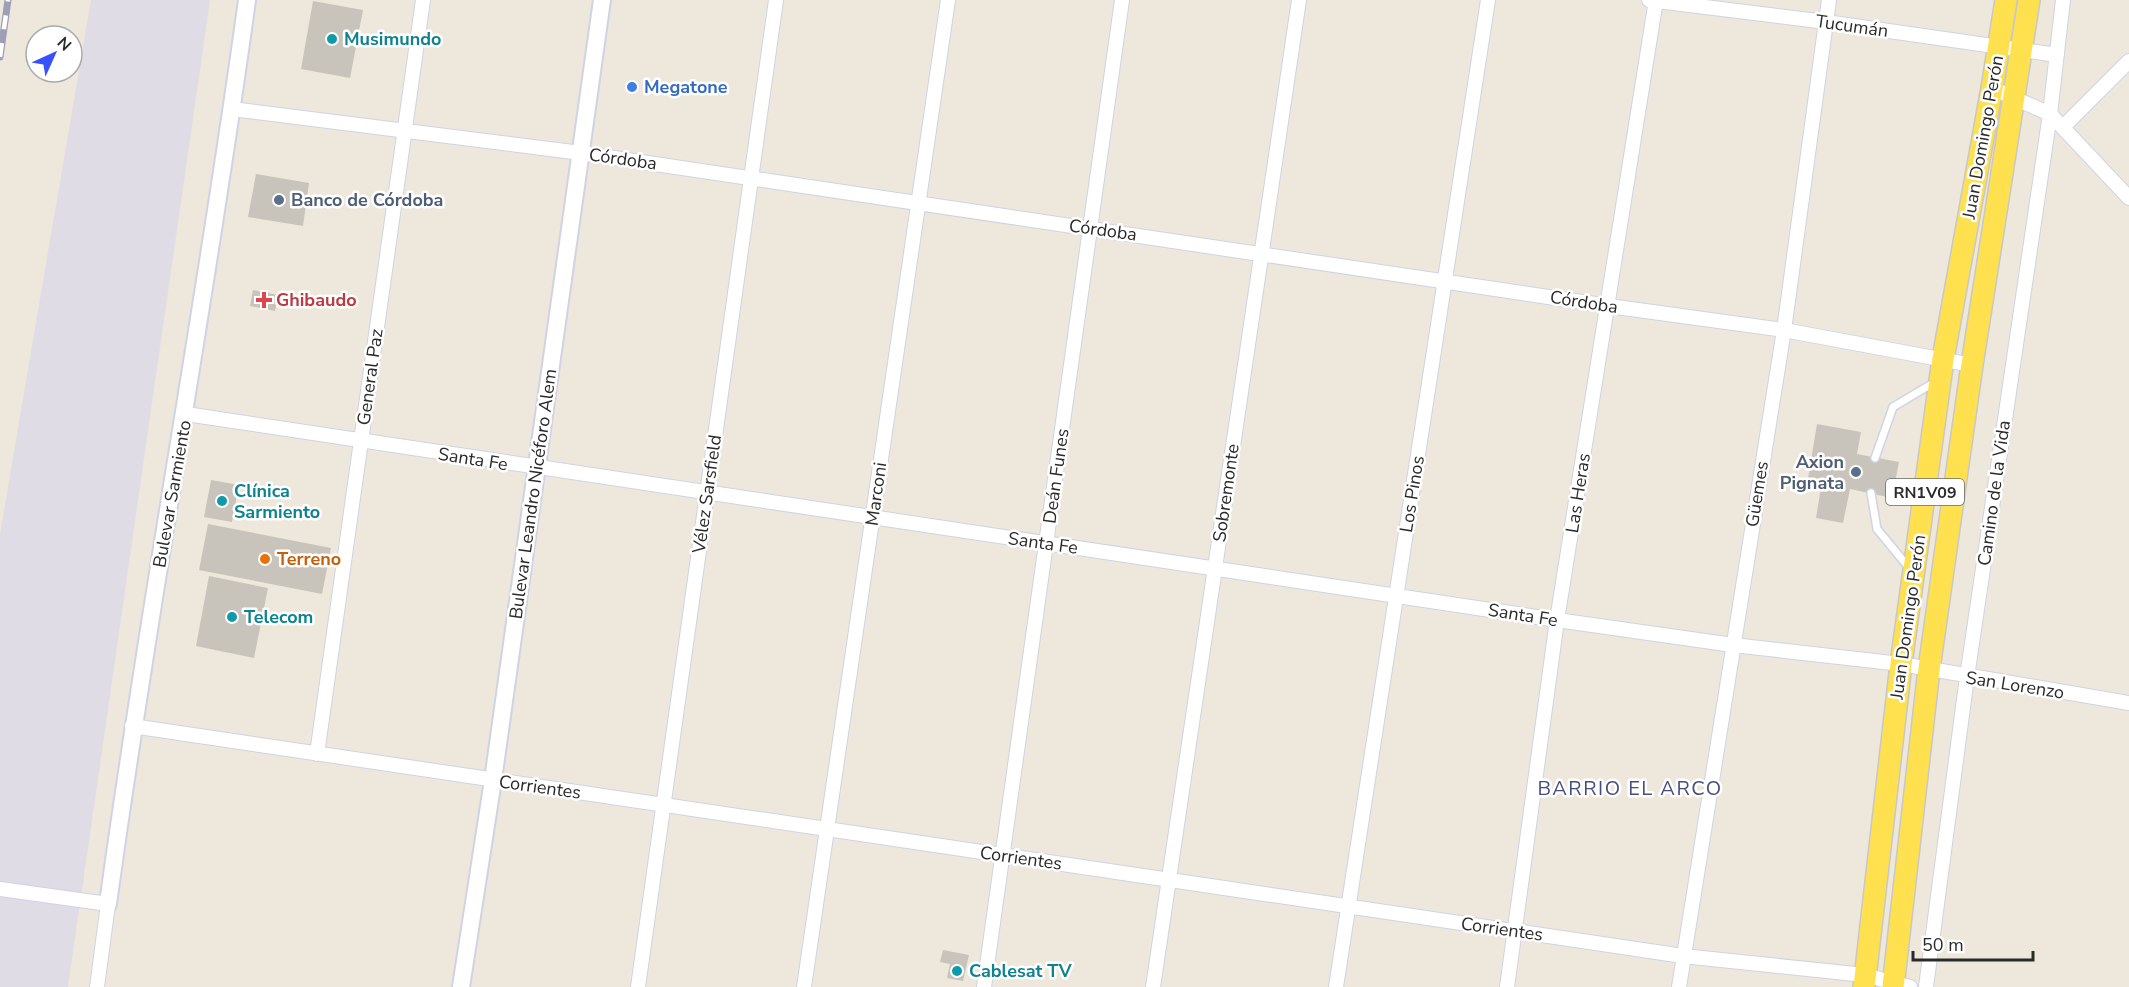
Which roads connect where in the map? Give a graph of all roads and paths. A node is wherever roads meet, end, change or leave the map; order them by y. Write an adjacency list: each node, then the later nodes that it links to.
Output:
1 (247, 0): 21 (street, Bulevar Sarmiento)
2 (423, 0): 24 (street, General Paz)
3 (602, 0): 25 (street, Bulevar Leandro Nicéforo Alem)
4 (776, 0): 26 (street, Vélez Sarsfield)
5 (948, 0): 28 (street, Marconi)
6 (1122, 0): 29 (street, Deán Funes)
7 (1299, 0): 30 (street, Sobremonte)
8 (1488, 0): 31 (street, Los Pinos)
9 (1829, 0): 14 (street, Güemes)
10 (2006, 0): 15 (main road, Juan Domingo Perón / RN1V09)
11 (2029, 0): 16 (main road, Juan Domingo Perón / RN1V09)
12 (2063, 0): 17 (street, Camino de la Vida)
13 (1652, 1): 14 (street, Tucumán); 32 (street, Las Heras)
14 (1826, 22): 15 (street, Tucumán); 33 (street, Güemes)
15 (1998, 47): 16 (street, Tucumán); 19 (main road, Juan Domingo Perón / RN1V09)
16 (2021, 50): 17 (street, Tucumán); 20 (main road, Juan Domingo Perón / RN1V09)
17 (2057, 55): 22 (street, Camino de la Vida)
18 (2129, 61): 23 (street)
19 (1992, 88): 20 (street); 35 (main road, Juan Domingo Perón / RN1V09)
20 (2014, 98): 22 (street); 34 (main road, Juan Domingo Perón / RN1V09)
21 (232, 109): 24 (street, Córdoba); 36 (street, Bulevar Sarmiento)
22 (2050, 114): 23 (street); 51 (street, Camino de la Vida)
23 (2063, 127): 27 (street)
24 (404, 129): 25 (street, Córdoba); 37 (street, General Paz)
25 (581, 153): 26 (street, Córdoba); 39 (street, Bulevar Leandro Nicéforo Alem)
26 (751, 178): 28 (street, Córdoba); 41 (street, Vélez Sarsfield)
27 (2129, 198)
28 (918, 203): 29 (street, Córdoba); 42 (street, Marconi)
29 (1091, 228): 30 (street, Córdoba); 43 (street, Deán Funes)
30 (1262, 253): 31 (street, Córdoba); 44 (street, Sobremonte)
31 (1445, 280): 32 (street, Córdoba); 46 (street, Los Pinos)
32 (1609, 306): 33 (street, Córdoba); 47 (street, Las Heras)
33 (1784, 330): 35 (street, Córdoba); 48 (street, Güemes)
34 (1972, 365): 35 (street, Córdoba); 50 (main road, Juan Domingo Perón / RN1V09)
35 (1942, 369): 38 (lane); 45 (main road, Juan Domingo Perón / RN1V09)
36 (186, 414): 37 (street, Santa Fe); 53 (street, Bulevar Sarmiento)
37 (361, 442): 39 (street, Santa Fe); 54 (street, General Paz)
38 (1875, 458)
39 (537, 468): 41 (street, Santa Fe); 55 (street, Bulevar Leandro Nicéforo Alem)
40 (1871, 493): 45 (lane)
41 (707, 494): 42 (street, Santa Fe); 56 (street, Vélez Sarsfield)
42 (872, 519): 43 (street, Santa Fe); 57 (street, Marconi)
43 (1047, 544): 44 (street, Santa Fe); 58 (street, Deán Funes)
44 (1215, 568): 46 (street, Santa Fe); 59 (street, Sobremonte)
45 (1913, 573): 49 (main road, Juan Domingo Perón / RN1V09)
46 (1396, 595): 47 (street, Santa Fe); 62 (street, Los Pinos)
47 (1557, 620): 48 (street, Santa Fe); 63 (street, Las Heras)
48 (1733, 645): 49 (street, Santa Fe); 64 (street, Güemes)
49 (1901, 664): 50 (street, San Lorenzo); 65 (main road, Juan Domingo Perón / RN1V09)
50 (1929, 669): 51 (street, San Lorenzo); 66 (main road, Juan Domingo Perón / RN1V09)
51 (1967, 677): 52 (street, San Lorenzo); 76 (street, Camino de la Vida)
52 (2129, 703)
53 (132, 726): 54 (street, Corrientes); 61 (street, Bulevar Sarmiento)
54 (317, 754): 55 (street, Corrientes)
55 (493, 780): 56 (street, Corrientes); 68 (street, Bulevar Leandro Nicéforo Alem)
56 (663, 805): 57 (street, Corrientes); 69 (street, Vélez Sarsfield)
57 (827, 830): 58 (street, Corrientes); 70 (street, Marconi)
58 (1003, 855): 59 (street, Corrientes); 71 (street, Deán Funes)
59 (1169, 880): 62 (street, Corrientes); 72 (street, Sobremonte)
60 (0, 889): 61 (street)
61 (108, 904): 67 (street, Bulevar Sarmiento)
62 (1348, 907): 63 (street, Corrientes); 73 (street, Los Pinos)
63 (1515, 931): 64 (street, Corrientes); 74 (street, Las Heras)
64 (1683, 956): 65 (street, Corrientes); 75 (street, Güemes)
65 (1865, 981): 66 (street, Corrientes)
66 (1899, 986)
67 (97, 987)
68 (461, 987)
69 (638, 987)
70 (804, 987)
71 (984, 987)
72 (1153, 987)
73 (1336, 987)
74 (1507, 987)
75 (1679, 987)
76 (1926, 987)

